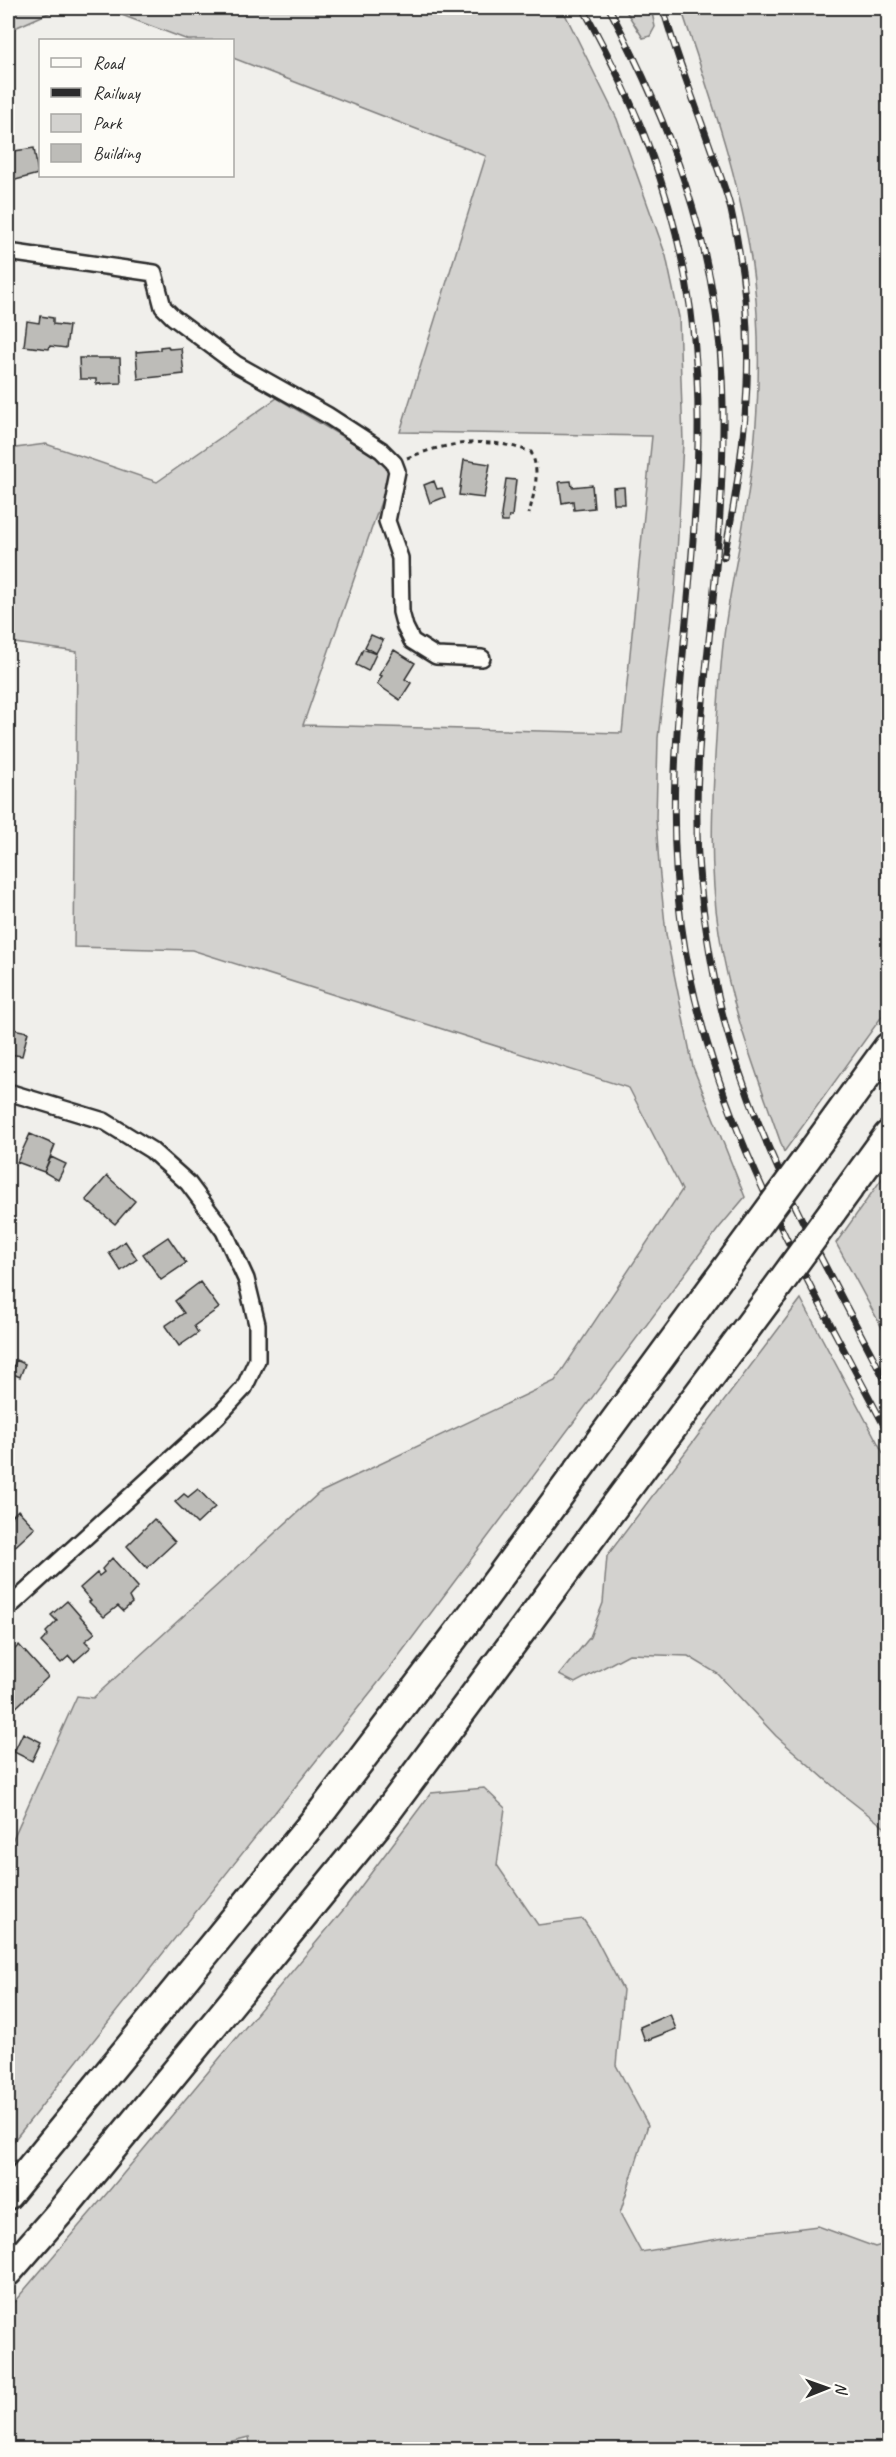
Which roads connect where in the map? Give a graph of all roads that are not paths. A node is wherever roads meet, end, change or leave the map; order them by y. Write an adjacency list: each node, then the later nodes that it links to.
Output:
1 (8, 252): 2 (street)
2 (482, 658)
3 (888, 1047): 7 (highway, bridge)
4 (8, 1092): 6 (street)
5 (888, 1135): 8 (highway, bridge)
6 (8, 1608)
7 (8, 2195)
8 (8, 2272)

